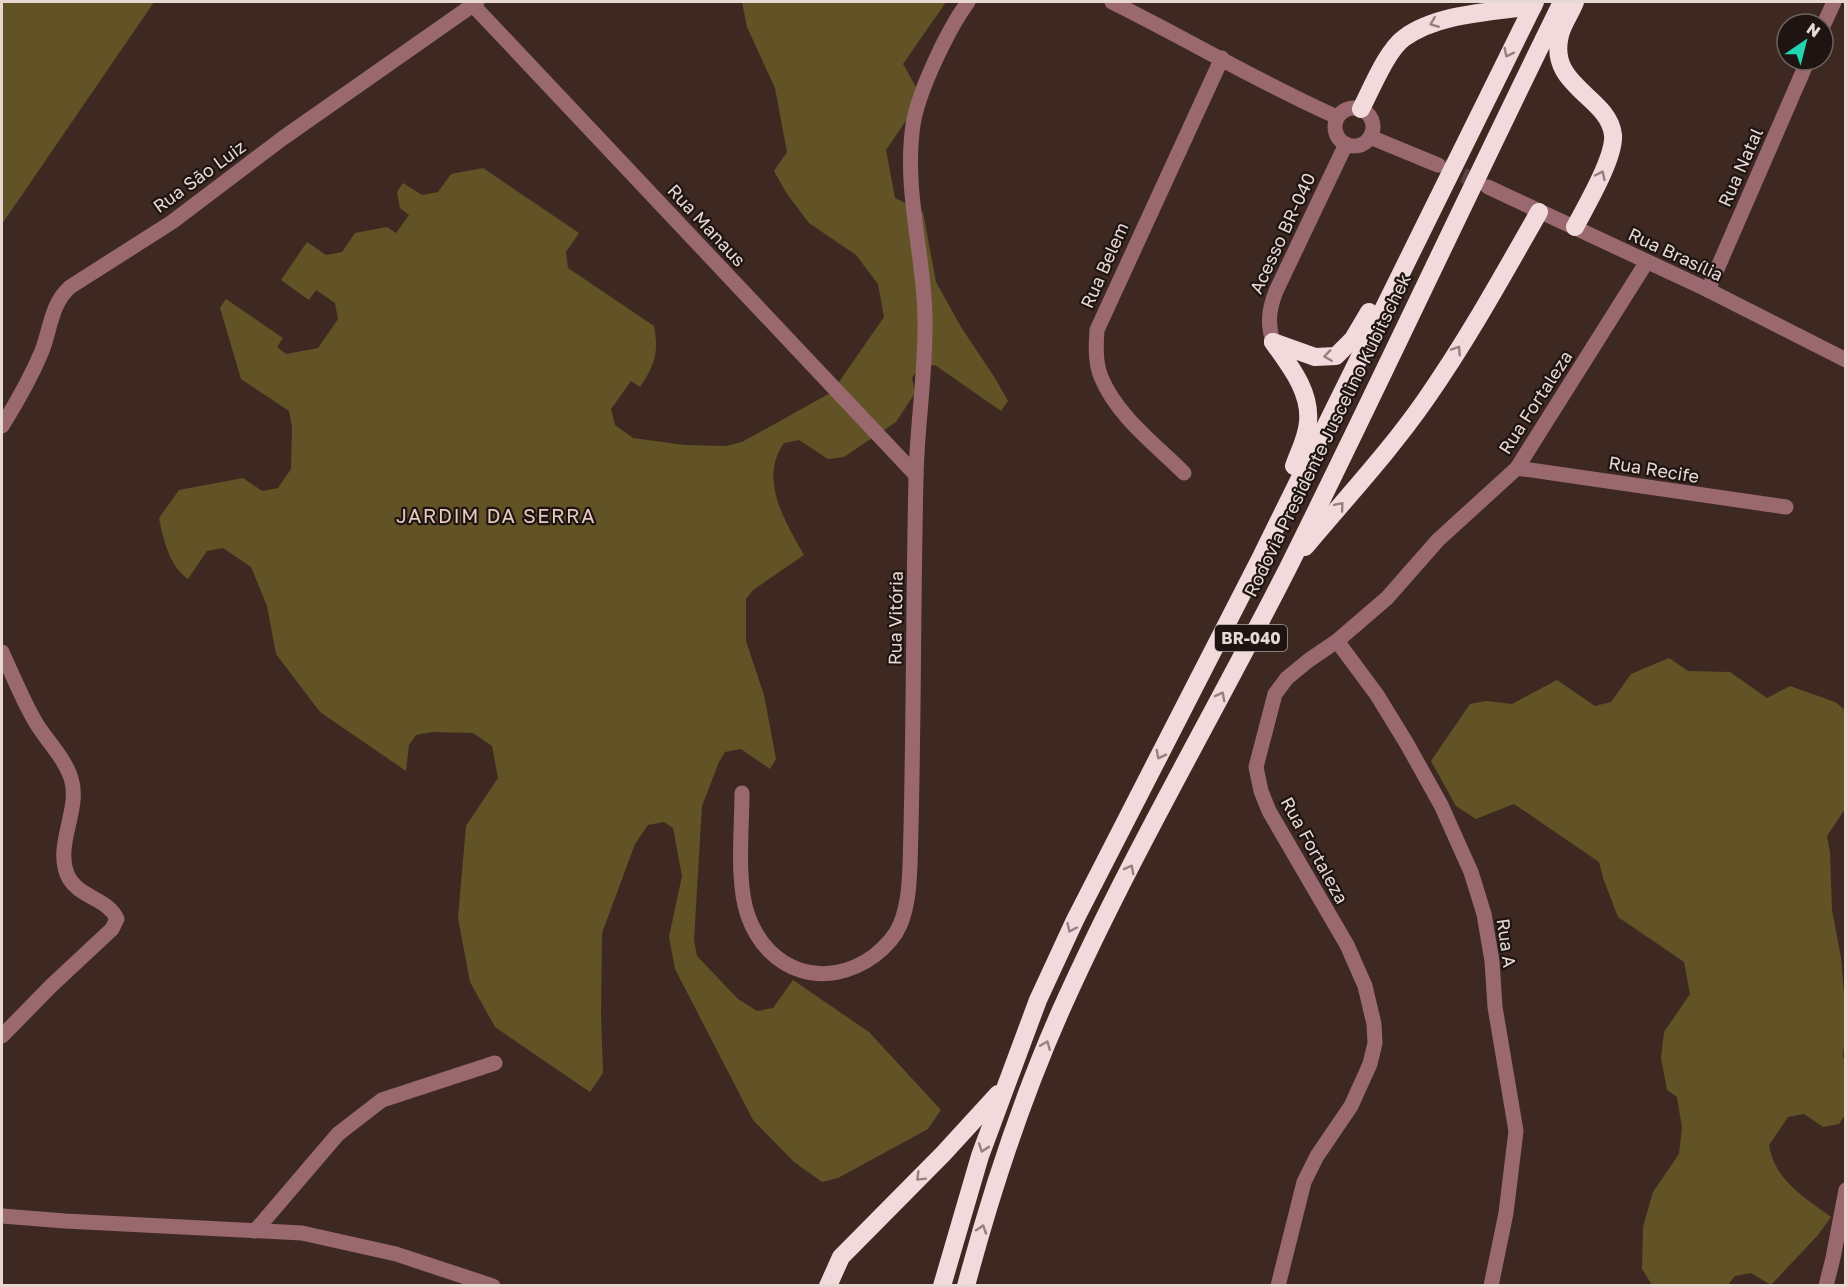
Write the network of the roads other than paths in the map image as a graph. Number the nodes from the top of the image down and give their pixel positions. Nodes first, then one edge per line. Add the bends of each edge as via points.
1 (968, 2) edge
2 (1112, 2) edge
3 (1562, 2) edge
4 (1575, 2) edge
5 (474, 3) edge
6 (1534, 4) edge
7 (1222, 58) junction
8 (1803, 72) edge
9 (1361, 109) junction
10 (1337, 117) junction
11 (1370, 136) junction
12 (1346, 144) junction
13 (1438, 165) tunnel mouth
14 (1488, 187) tunnel mouth
15 (1441, 190) junction
16 (1539, 212) junction
17 (1575, 228) junction
18 (1646, 263) junction
19 (1707, 290) junction
20 (1273, 342) junction
21 (1845, 360) edge
22 (2, 426) edge
23 (1517, 468) junction
24 (1184, 473) dead end
25 (916, 475) junction
26 (1786, 507) dead end
27 (1260, 559) junction
28 (1288, 566) junction
29 (1337, 640) junction
30 (2, 652) edge
31 (742, 793) dead end
32 (2, 1036) edge
33 (495, 1063) dead end
34 (1004, 1088) junction
35 (1845, 1190) edge
36 (2, 1216) edge
37 (255, 1231) junction
38 (493, 1286) edge
39 (828, 1286) edge
40 (942, 1286) edge
41 (966, 1286) edge
42 (1278, 1286) edge
43 (1491, 1286) edge
44 (1826, 1286) edge

1 - 25 street, Rua Vitória via 922,91 913,124 912,203 923,276 925,328
2 - 7 street
3 - 28 highway, Rodovia Presidente Juscelino Kubitschek / BR-040
17 -> 4 highway via 1609,156 1613,136 1603,113 1560,65 1560,35
5 - 22 street, Rua São Luiz via 172,222 62,294 25,389
5 - 25 street, Rua Manaus
6 -> 9 highway via 1438,20 1402,38 1384,63
6 -> 15 highway, Rodovia Presidente Juscelino Kubitschek / BR-040
7 - 10 street via 1285,94
7 - 24 street, Rua Belem via 1097,330 1096,356 1101,377 1123,413
8 - 19 street, Rua Natal
9 - 10 street via 1345,109
9 - 11 street via 1373,124
10 - 12 street via 1337,135
11 - 12 street via 1362,144
11 - 13 street
12 - 20 street, Acesso BR-040 via 1272,300 1269,328
14 - 16 street, Rua Brasília
15 -> 20 highway via 1345,348 1336,356 1315,357
15 - 27 highway, Rodovia Presidente Juscelino Kubitschek / BR-040
16 - 17 street, Rua Brasília
28 -> 16 highway via 1426,400 1485,308
17 - 18 street, Rua Brasília
18 - 19 street, Rua Brasília
18 - 23 street, Rua Fortaleza
19 - 21 street, Rua Brasília
20 - 27 highway via 1300,382 1308,421
23 - 26 street, Rua Recife
23 - 29 street, Rua Fortaleza via 1438,540 1387,598
25 - 31 street, Rua Vitória via 908,901 900,926 884,948 865,962 822,975 788,965 759,939 742,893
27 -> 34 highway, Rodovia Presidente Juscelino Kubitschek / BR-040 via 1075,920
41 -> 28 highway, Rodovia Presidente Juscelino Kubitschek / BR-040 via 1025,1097 1060,1011
29 - 42 street, Rua Fortaleza via 1287,678 1275,694 1256,767 1269,811 1347,945 1365,986 1375,1043 1351,1106 1304,1182
29 - 43 street, Rua A via 1377,695 1441,805 1471,872 1484,914 1516,1131 1506,1213
30 - 32 street via 35,722 71,779 64,846 66,870 75,887 117,919 112,929
33 - 37 street via 382,1100 338,1134
34 -> 39 highway via 841,1257
34 -> 40 highway, Rodovia Presidente Juscelino Kubitschek / BR-040
35 - 44 street
36 - 37 street
37 - 38 street via 302,1233 396,1254

